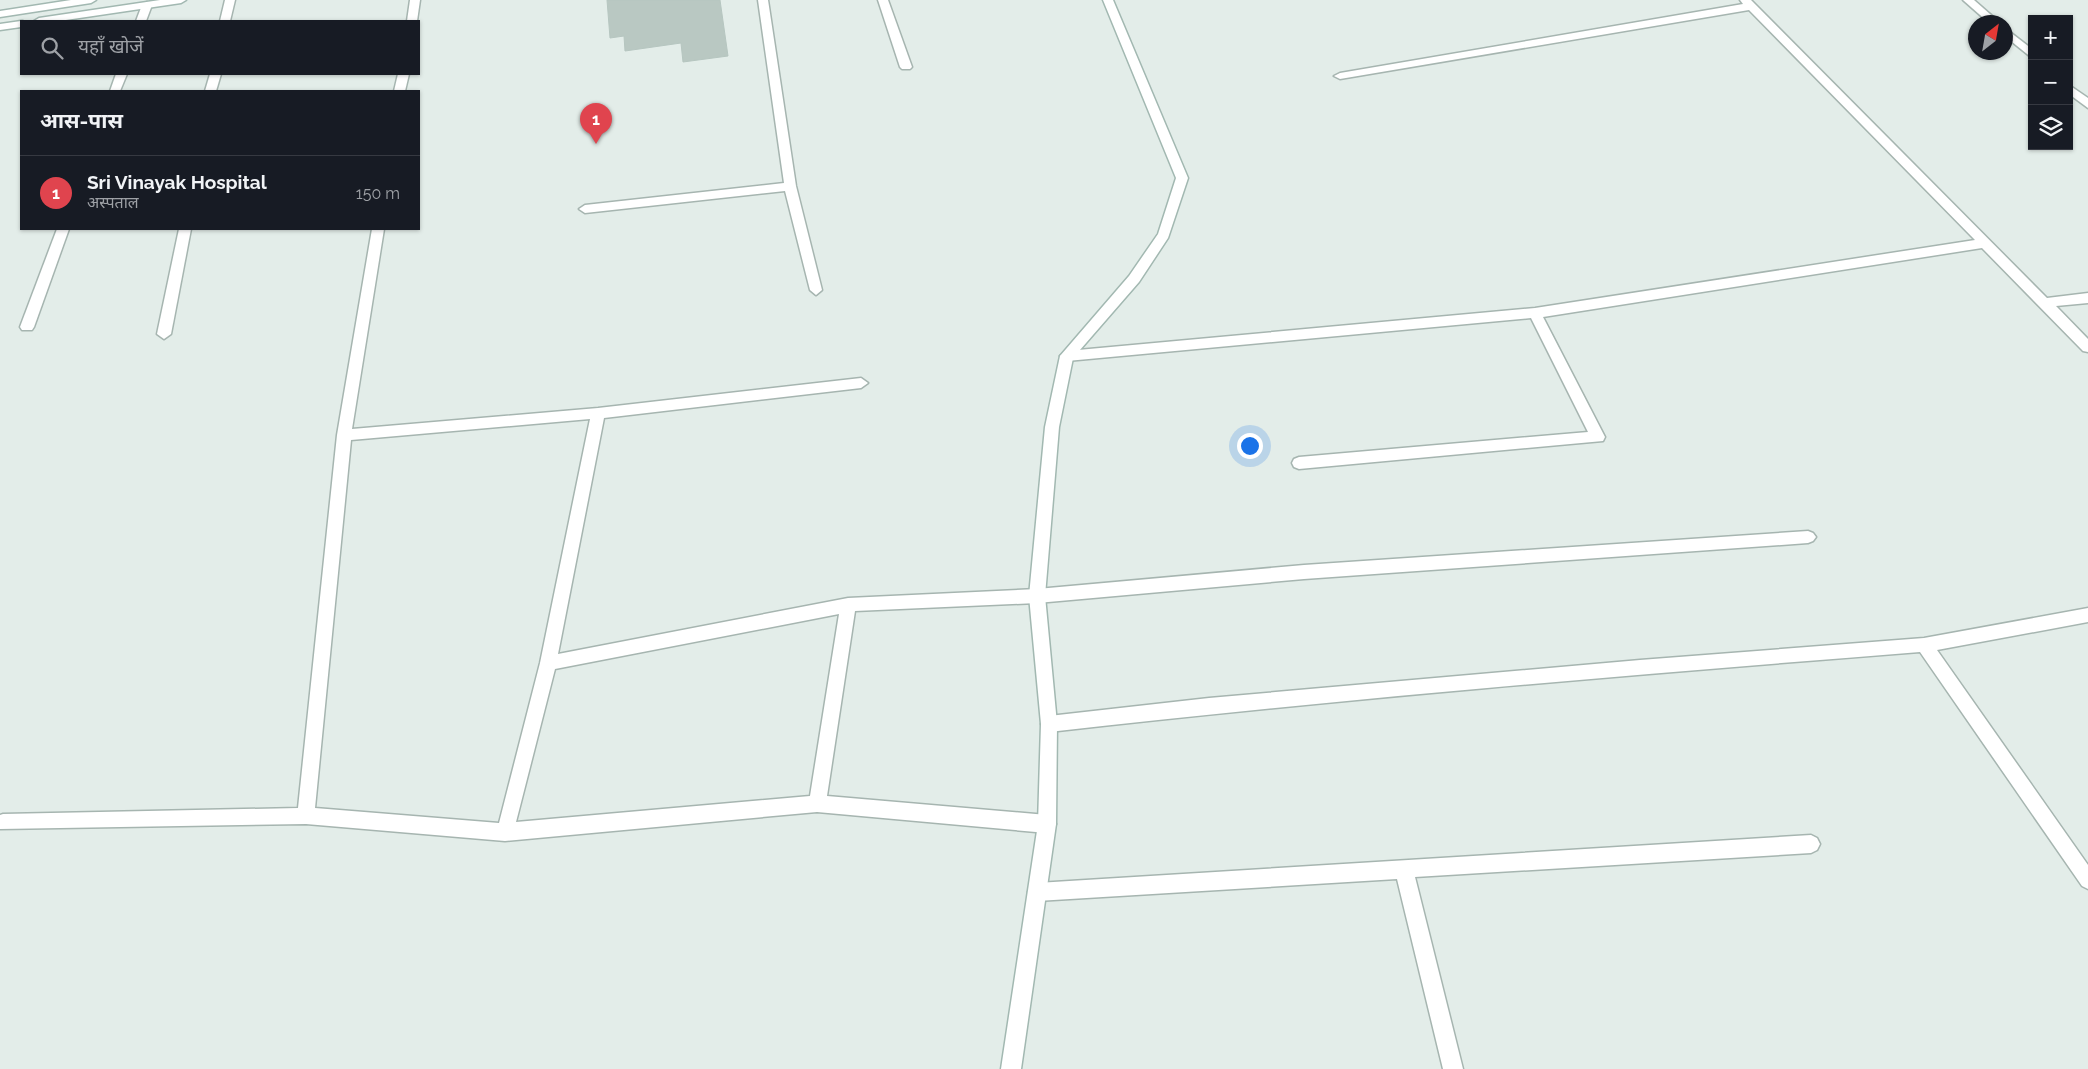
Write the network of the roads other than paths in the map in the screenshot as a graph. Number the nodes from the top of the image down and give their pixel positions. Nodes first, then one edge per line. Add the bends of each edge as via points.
1 (91, 0) edge
2 (181, 0) edge
3 (230, 0) edge
4 (415, 0) edge
5 (763, 0) edge
6 (883, 0) edge
7 (1108, 0) edge
8 (1968, 0) edge
9 (1748, 3) edge
10 (147, 5) junction
11 (0, 14) edge
12 (1986, 15) edge
13 (46, 20) edge
14 (141, 20) edge
15 (226, 20) edge
16 (412, 20) edge
17 (20, 24) edge
18 (0, 27) edge
19 (2013, 38) edge
20 (2028, 51) edge
21 (906, 67) dead end
22 (121, 75) edge
23 (215, 75) edge
24 (403, 75) edge
25 (1340, 76) dead end
26 (115, 90) edge
27 (211, 90) edge
28 (400, 90) edge
29 (2073, 91) edge
30 (2088, 104) edge
31 (790, 186) junction
32 (585, 209) dead end
33 (63, 230) edge
34 (184, 230) edge
35 (378, 230) edge
36 (1983, 243) junction
37 (816, 290) dead end
38 (2088, 298) edge
39 (2043, 303) junction
40 (1535, 313) junction
41 (26, 327) dead end
42 (164, 334) dead end
43 (2088, 347) edge
44 (1067, 356) junction
45 (861, 383) dead end
46 (598, 413) junction
47 (344, 435) junction
48 (1299, 463) dead end
49 (1808, 537) dead end
50 (1037, 596) junction
51 (848, 605) junction
52 (2088, 615) edge
53 (1924, 646) junction
54 (548, 663) junction
55 (1048, 724) junction
56 (817, 804) junction
57 (306, 816) junction
58 (1, 824) edge
59 (1047, 824) junction
60 (505, 832) junction
61 (1811, 844) dead end
62 (1404, 869) junction
63 (2088, 880) edge
64 (1037, 892) junction
65 (1011, 1069) edge
66 (1453, 1069) edge

1 - 11 street
2 - 10 street
3 - 15 street
4 - 16 street
5 - 31 street
6 - 21 street
7 - 44 street via 1182,178 1164,235 1134,279
8 - 12 street
9 - 25 street
9 - 36 street
10 - 13 street
10 - 14 street
17 - 18 street
19 - 20 street
22 - 26 street
23 - 27 street
24 - 28 street
29 - 30 street
31 - 32 street
31 - 37 street
33 - 41 street
34 - 42 street
35 - 47 street
36 - 39 street
36 - 40 street
38 - 39 street
39 - 43 street
40 - 44 street
40 - 48 street via 1598,437
44 - 50 street via 1052,426
45 - 46 street
46 - 47 street
46 - 54 street
47 - 57 street
49 - 50 street via 1304,572
50 - 51 street
50 - 55 street
51 - 54 street
51 - 56 street
52 - 53 street
53 - 55 street via 1640,667
53 - 63 street
54 - 60 street
55 - 59 street
56 - 59 street
56 - 60 street
57 - 58 street
57 - 60 street
59 - 64 street
61 - 62 street
62 - 64 street
62 - 66 street
64 - 65 street

